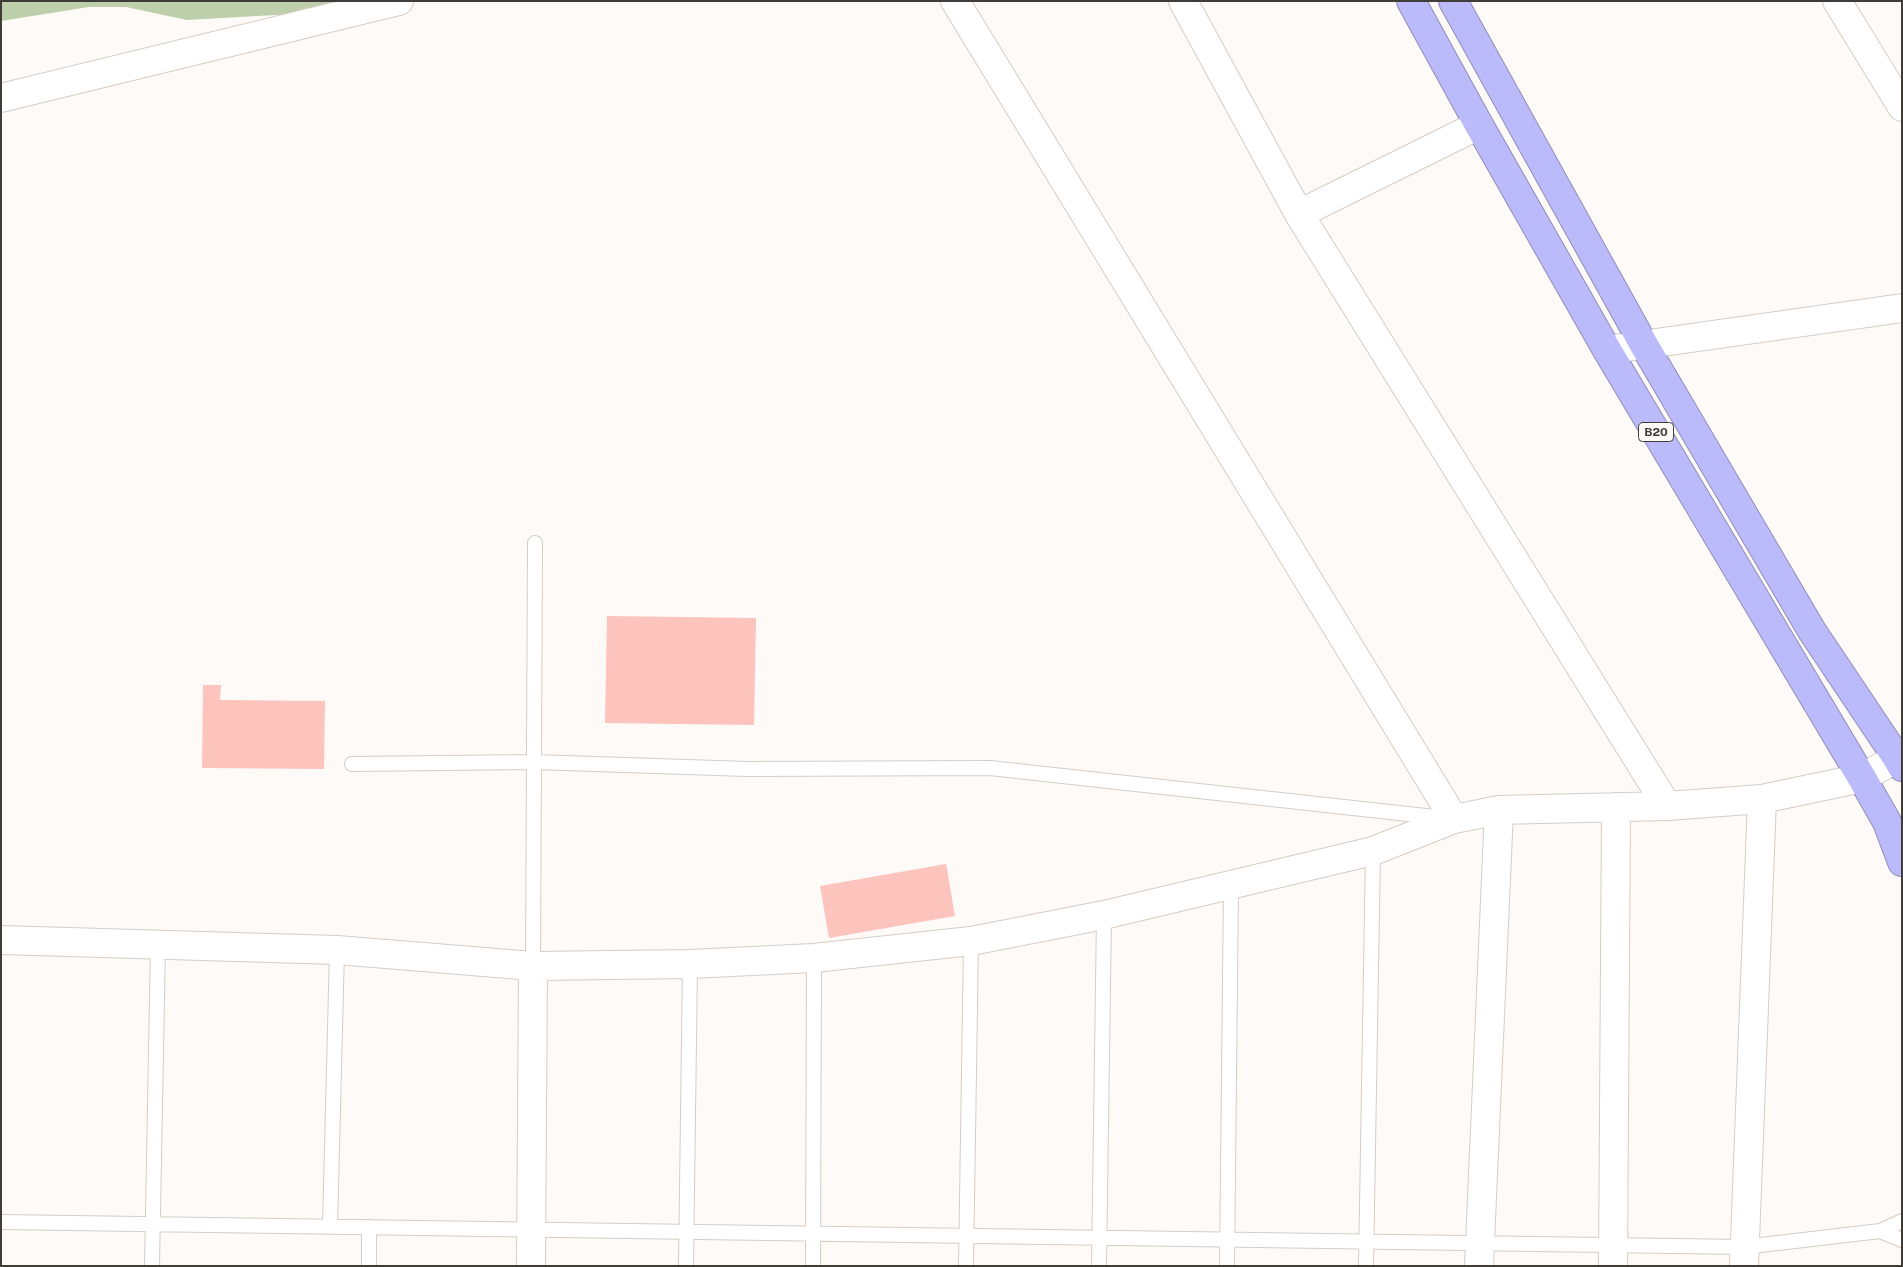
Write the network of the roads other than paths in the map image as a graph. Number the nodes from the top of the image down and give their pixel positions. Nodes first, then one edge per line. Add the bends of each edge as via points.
1 (398, 1) edge
2 (955, 1) edge
3 (1182, 1) edge
4 (1411, 1) edge
5 (1453, 1) edge
6 (1837, 1) edge
7 (1, 98) edge
8 (1902, 107) edge
9 (1479, 125) junction
10 (1299, 214) junction
11 (1902, 308) edge
12 (1644, 345) junction
13 (1607, 350) junction
14 (535, 543) dead end
15 (534, 762) junction
16 (1899, 762) edge
17 (352, 764) dead end
18 (1862, 778) junction
19 (1762, 799) junction
20 (1667, 806) junction
21 (1616, 807) junction
22 (1499, 810) junction
23 (1454, 819) junction
24 (1373, 851) junction
25 (1902, 862) edge
26 (1231, 886) junction
27 (1104, 915) junction
28 (1, 940) edge
29 (971, 941) junction
30 (158, 944) junction
31 (337, 950) junction
32 (814, 958) junction
33 (690, 964) junction
34 (533, 966) junction
35 (1902, 1221) edge
36 (1, 1222) edge
37 (153, 1225) junction
38 (330, 1227) junction
39 (369, 1227) junction
40 (531, 1230) junction
41 (1880, 1231) junction
42 (687, 1232) junction
43 (814, 1234) junction
44 (967, 1236) junction
45 (1100, 1238) junction
46 (1228, 1239) junction
47 (1902, 1240) edge
48 (1366, 1242) junction
49 (1480, 1254) edge
50 (1613, 1255) edge
51 (1744, 1256) edge
52 (152, 1266) edge
53 (369, 1266) edge
54 (531, 1266) edge
55 (686, 1266) edge
56 (813, 1266) edge
57 (966, 1266) edge
58 (1099, 1266) edge
59 (1227, 1266) edge
60 (1366, 1266) edge

1 - 7 street
2 - 23 street
3 - 10 street
4 - 9 highway, B20
5 - 12 highway, B20
6 - 8 street
9 - 10 street
9 - 13 highway, B20
10 - 20 street
11 - 12 street
12 - 13 street
12 - 16 highway, B20 via 1812,631
13 - 18 highway, B20
14 - 15 lane
15 - 17 lane
15 - 23 lane via 747,769 990,768
15 - 34 lane
16 - 18 street
18 - 19 street
18 - 25 highway, B20 via 1887,822
19 - 20 street
19 - 51 street
20 - 21 street
21 - 22 street
21 - 50 street
22 - 23 street
22 - 49 street
23 - 24 street
24 - 26 street
24 - 48 lane
26 - 27 street
26 - 46 lane
27 - 29 street
27 - 45 lane
28 - 30 street
29 - 32 street
29 - 44 lane
30 - 31 street
30 - 37 lane
31 - 34 street
31 - 38 lane
32 - 33 street
32 - 43 lane
33 - 34 street
33 - 42 lane
34 - 40 street
35 - 41 lane
36 - 37 lane
37 - 38 lane
37 - 52 lane
38 - 39 lane
39 - 40 lane
39 - 53 lane
40 - 42 lane
40 - 54 street
41 - 47 lane
41 - 51 lane
42 - 43 lane
42 - 55 lane
43 - 44 lane
43 - 56 lane
44 - 45 lane
44 - 57 lane
45 - 46 lane
45 - 58 lane
46 - 48 lane
46 - 59 lane
48 - 49 lane
48 - 60 lane
49 - 50 lane
50 - 51 lane

